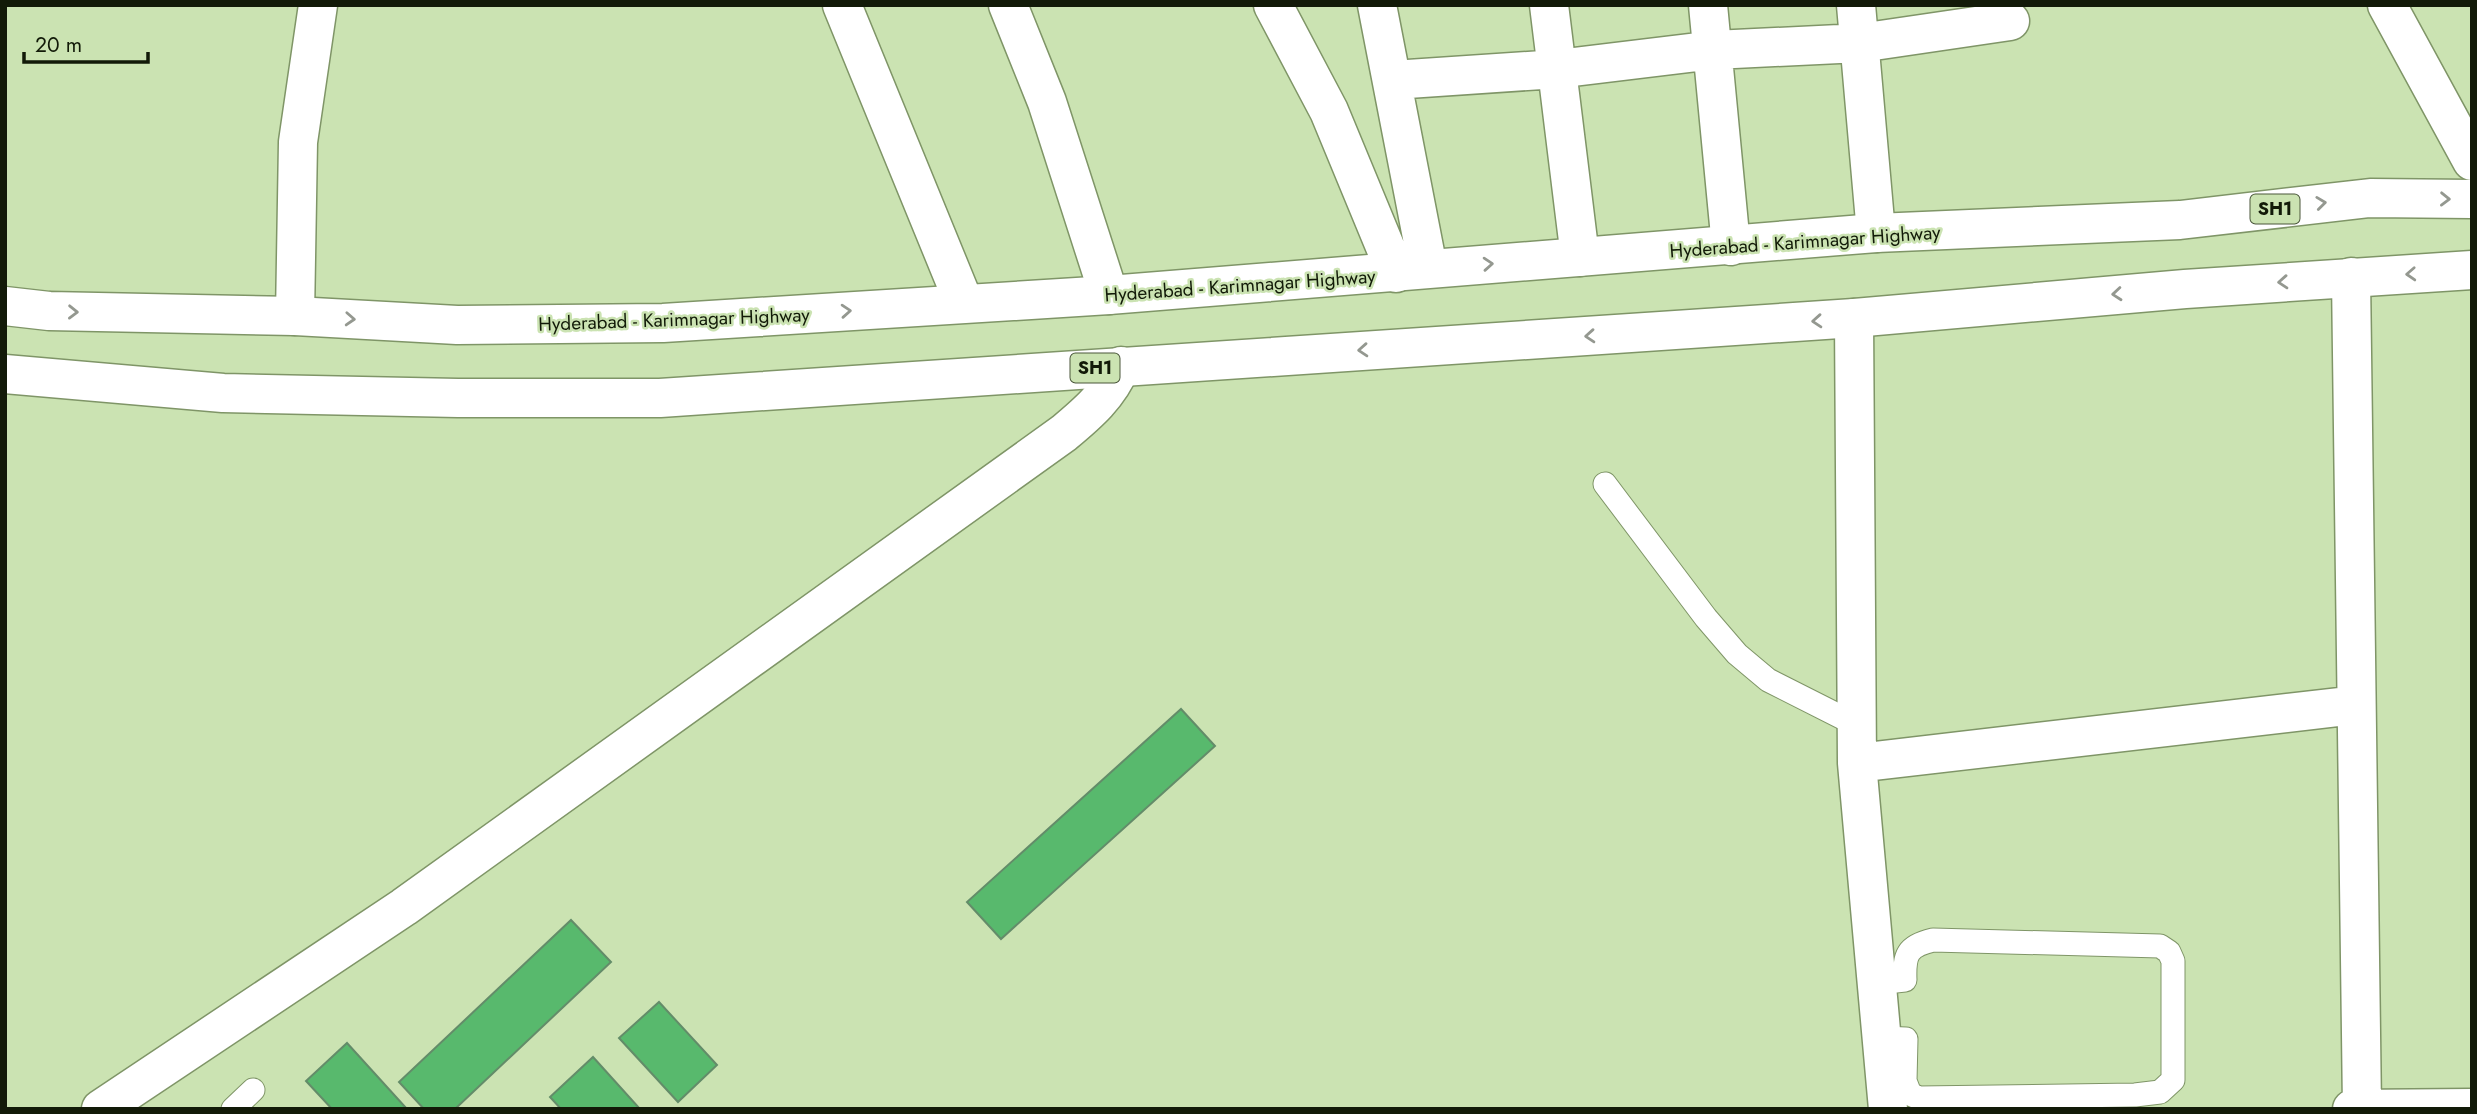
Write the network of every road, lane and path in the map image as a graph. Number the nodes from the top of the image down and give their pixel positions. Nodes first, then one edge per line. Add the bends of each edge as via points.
1 (318, 5) edge
2 (842, 5) edge
3 (1008, 5) edge
4 (1273, 5) edge
5 (1377, 5) edge
6 (1549, 5) edge
7 (1708, 5) edge
8 (1856, 5) edge
9 (2387, 5) edge
10 (2010, 21) dead end
11 (1860, 43) junction
12 (1714, 50) junction
13 (1557, 69) junction
14 (1392, 80) junction
15 (2472, 160) edge
16 (2472, 199) edge
17 (1876, 233) junction
18 (1731, 246) junction
19 (1580, 257) junction
20 (1412, 270) junction
21 (2472, 270) edge
22 (2351, 277) junction
23 (1109, 295) junction
24 (964, 303) junction
25 (5, 306) edge
26 (295, 316) junction
27 (1854, 318) junction
28 (1121, 366) junction
29 (5, 374) edge
30 (1605, 484) dead end
31 (2356, 705) junction
32 (1857, 744) junction
33 (1877, 983) junction
34 (1882, 1038) junction
35 (253, 1090) dead end
36 (2362, 1108) edge
37 (2472, 1108) edge
38 (101, 1109) edge
39 (233, 1109) edge
40 (1888, 1109) edge
41 (2352, 1109) edge

1 - 26 street via 298,142
2 - 24 street
3 - 23 street via 1047,102
4 - 20 street
5 - 14 street
6 - 13 street
7 - 12 street
8 - 11 street
9 - 15 street
10 - 11 street
11 - 12 street
11 - 17 street
12 - 13 street
12 - 18 street
13 - 14 street
13 - 19 street
14 - 20 street
17 -> 16 street, Hyderabad - Karimnagar Highway / SH1 via 2180,220 2370,198
17 - 18 street, Hyderabad - Karimnagar Highway / SH1
18 - 19 street, Hyderabad - Karimnagar Highway / SH1
20 -> 19 street, Hyderabad - Karimnagar Highway / SH1
20 - 23 street, Hyderabad - Karimnagar Highway / SH1
21 -> 22 street, SH1
22 -> 27 street, SH1
22 - 31 street
23 - 24 street, Hyderabad - Karimnagar Highway / SH1
26 -> 24 street, Hyderabad - Karimnagar Highway / SH1 via 457,326 663,323
25 -> 26 street, Hyderabad - Karimnagar Highway / SH1
27 -> 28 street, SH1
27 - 32 street
28 - 29 street, SH1 via 647,398 223,393
28 - 38 street via 1094,409 1065,433 404,907
30 - 32 lane via 1737,654
31 - 32 street
31 - 36 street
32 - 33 street
33 - 34 street
33 - 34 lane via 1905,981 1904,962 1910,950 1933,940 2161,946 2172,961 2173,1080 2160,1092 1919,1098 1909,1094 1905,1081 1906,1039
34 - 40 street
35 - 39 lane
36 - 37 street
36 - 41 street

